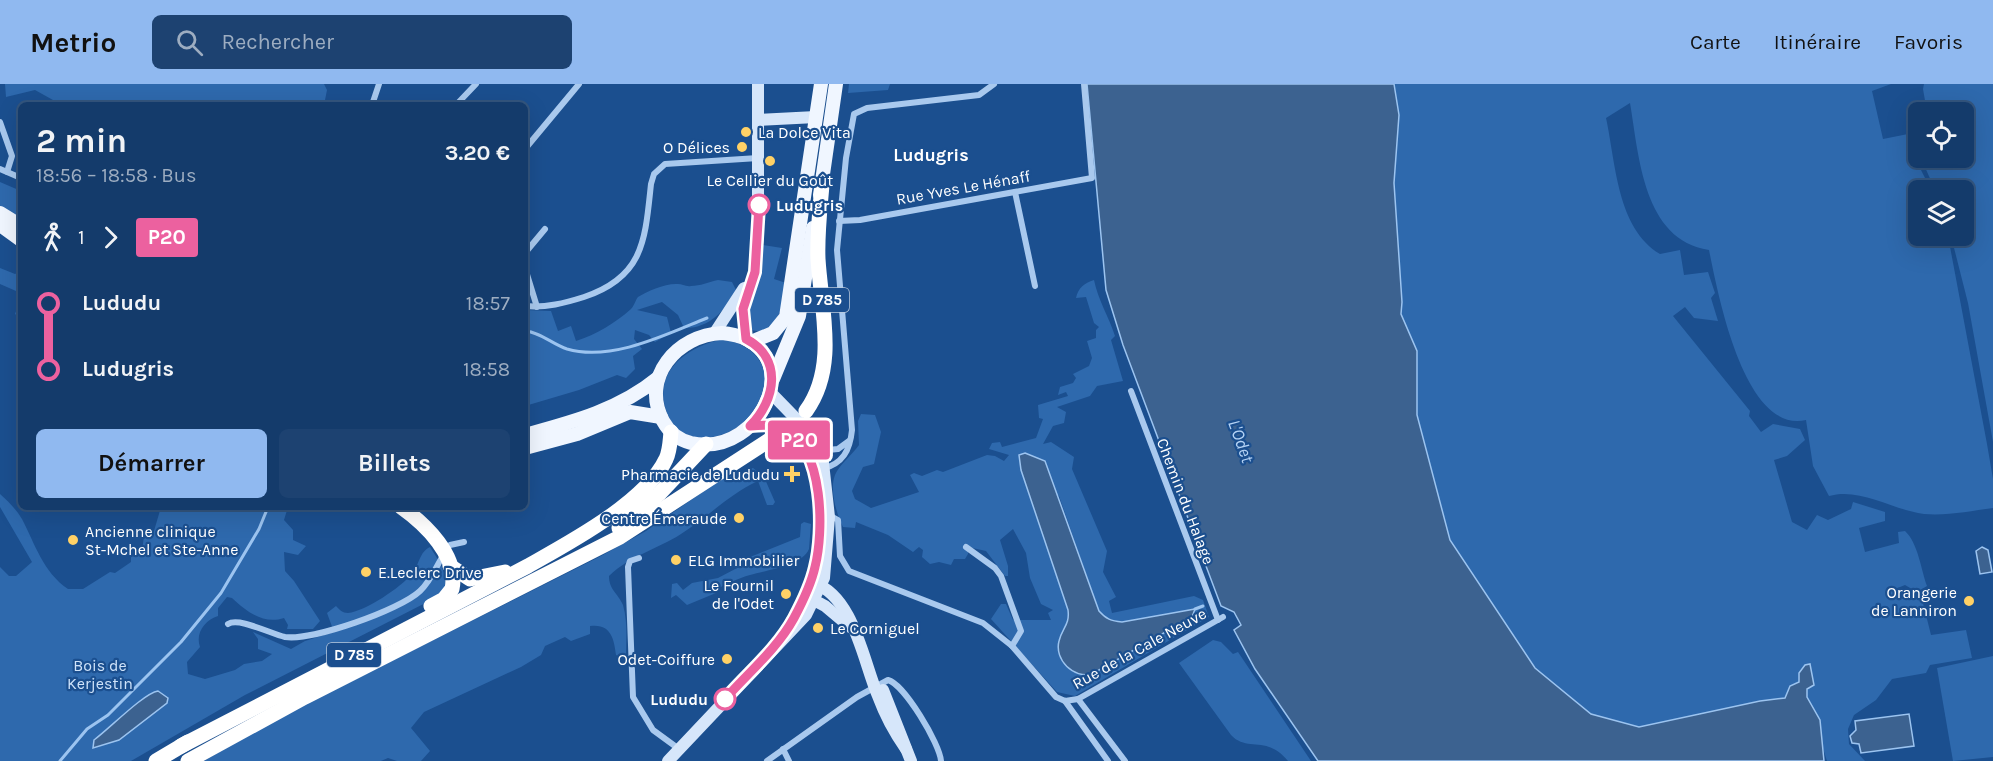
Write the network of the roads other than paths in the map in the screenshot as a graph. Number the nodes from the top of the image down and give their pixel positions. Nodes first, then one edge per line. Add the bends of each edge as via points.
1 (379, 84) edge
2 (476, 84) edge
3 (579, 84) edge
4 (758, 84) edge
5 (821, 84) edge
6 (837, 84) edge
7 (994, 84) edge
8 (1084, 84) edge
9 (373, 102) edge
10 (459, 102) edge
11 (816, 117) junction
12 (758, 120) junction
13 (0, 122) edge
14 (528, 145) edge
15 (759, 158) junction
16 (0, 169) edge
17 (7, 172) junction
18 (18, 177) edge
19 (822, 185) junction
20 (1015, 192) junction
21 (0, 213) edge
22 (839, 221) junction
23 (18, 224) edge
24 (0, 225) edge
25 (545, 229) dead end
26 (18, 238) edge
27 (756, 247) junction
28 (528, 249) edge
29 (528, 278) edge
30 (1035, 286) dead end
31 (528, 306) edge
32 (537, 307) junction
33 (714, 334) junction
34 (748, 340) junction
35 (658, 378) junction
36 (772, 386) junction
37 (1131, 391) dead end
38 (806, 411) dead end
39 (661, 417) junction
40 (750, 426) junction
41 (671, 432) junction
42 (528, 434) edge
43 (777, 435) dead end
44 (851, 438) junction
45 (706, 444) junction
46 (528, 447) edge
47 (818, 451) junction
48 (819, 470) junction
49 (405, 510) edge
50 (824, 518) junction
51 (464, 542) dead end
52 (966, 547) dead end
53 (639, 558) dead end
54 (447, 560) junction
55 (528, 566) junction
56 (816, 584) junction
57 (517, 590) junction
58 (1205, 590) junction
59 (810, 597) junction
60 (1200, 598) dead end
61 (1221, 618) joint
62 (228, 624) dead end
63 (852, 629) junction
64 (1012, 646) junction
65 (877, 685) junction
66 (1078, 699) junction
67 (1065, 701) junction
68 (181, 746) junction
69 (783, 748) junction
70 (679, 749) junction
71 (156, 761) edge
72 (188, 761) edge
73 (668, 761) edge
74 (767, 761) edge
75 (789, 761) edge
76 (912, 761) edge
77 (941, 761) edge
78 (1108, 761) edge
79 (1125, 761) edge

1 - 9 street
2 - 10 street
3 - 14 street
4 - 12 street
5 - 11 main road, D 785
6 - 19 main road, D 785
7 - 22 street via 979,95 857,111 851,123
8 - 20 street, Rue Yves Le Hénaff via 1092,178
11 - 12 street
11 - 34 main road, D 785 via 786,317 773,333
12 - 15 street
13 - 17 street via 12,156
15 - 27 street
15 - 32 street via 665,164 654,174 640,251 626,273 604,290
16 - 17 street
17 - 18 street
19 - 36 main road, D 785 via 799,316
19 - 38 highway, D 785 via 818,246 825,362 819,387
20 - 22 street, Rue Yves Le Hénaff
20 - 30 street
21 - 23 main road
22 - 44 street via 837,262
24 - 26 main road
25 - 28 street
27 - 33 street via 740,297
27 - 34 street via 755,272 743,309
29 - 32 street
31 - 32 street
33 - 34 main road
33 - 35 main road via 677,350
34 - 36 main road via 767,358
35 - 39 main road via 655,396
35 - 42 main road via 627,400 594,415
36 - 40 main road via 762,412
36 - 47 street
37 - 58 street, Chemin du Halage
39 - 41 main road
39 - 46 main road via 630,412 577,434
40 - 45 main road via 728,439
40 - 47 street via 786,430
41 - 45 main road via 683,440
41 - 55 highway, D 785 via 667,457 641,490 606,519
43 - 57 highway, D 785 via 632,530
44 - 47 street via 841,448
44 - 48 street via 844,457
45 - 57 highway, D 785 via 622,526
47 - 48 street
48 - 50 street
48 - 50 street via 819,500
49 - 54 highway via 423,525
50 - 56 street
50 - 64 street, Rue de la Cale Neuve via 838,520 840,556 849,571 976,620
51 - 54 street via 454,543
52 - 64 street via 1001,576 1021,631
53 - 70 street via 630,561 628,567 633,697 653,730
54 - 55 highway via 470,579
54 - 62 street via 416,595 326,632 297,638 237,621
54 - 68 highway via 453,583 444,599 281,686
55 - 68 highway, D 785
56 - 59 street
56 - 63 street via 844,607
57 - 72 highway, D 785
58 - 60 street, Rue de la Cale Neuve
58 - 61 street, Chemin du Halage
59 - 63 street
59 - 70 street via 783,637
61 - 66 street, Rue de la Cale Neuve
63 - 65 street
64 - 67 street, Rue de la Cale Neuve via 1051,692
65 - 69 street
65 - 76 street via 887,719
65 - 77 street via 888,680 900,687 936,744
66 - 67 street, Rue de la Cale Neuve
66 - 79 street
67 - 78 street
68 - 71 highway, D 785
69 - 74 street
69 - 75 street
70 - 73 street

